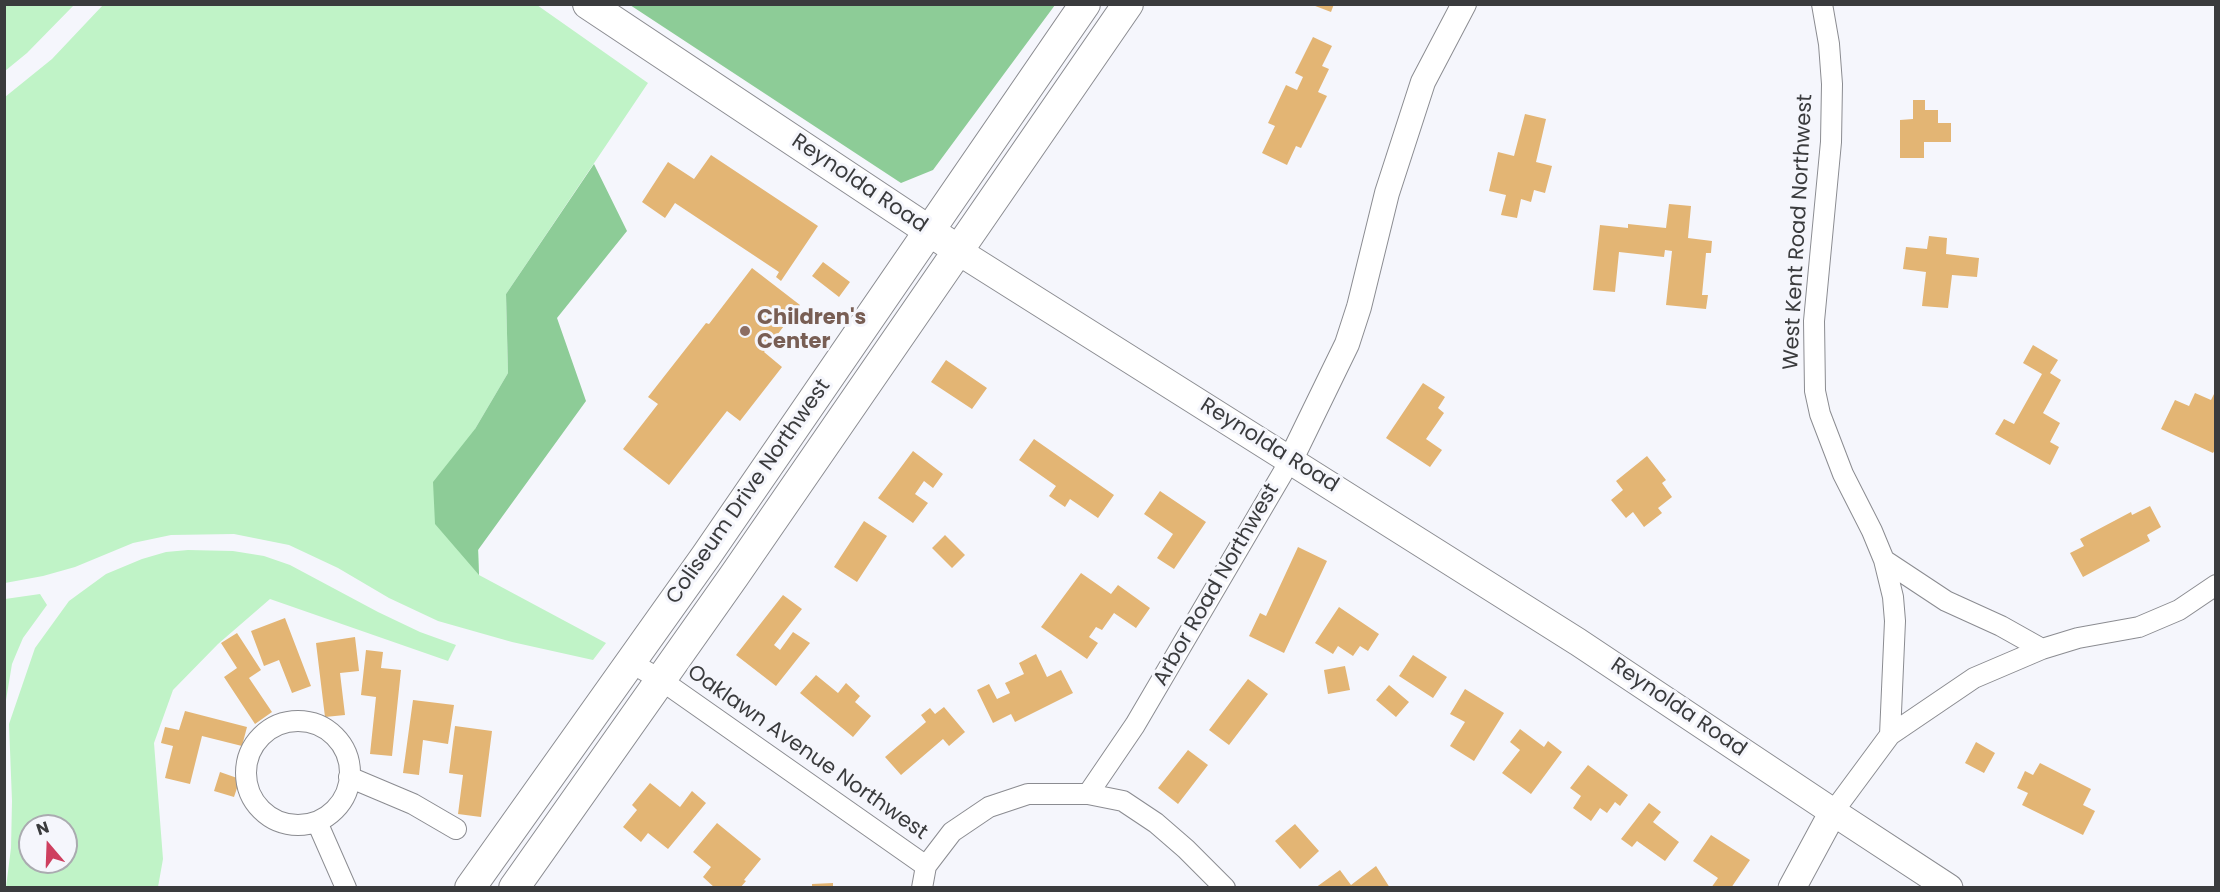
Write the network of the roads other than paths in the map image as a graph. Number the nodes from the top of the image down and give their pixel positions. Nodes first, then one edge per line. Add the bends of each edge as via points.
1 (588, 4) edge
2 (1085, 4) edge
3 (1128, 4) edge
4 (1464, 4) edge
5 (1822, 4) edge
6 (929, 231) junction
7 (958, 251) junction
8 (1291, 459) junction
9 (1884, 560) junction
10 (2216, 585) edge
11 (2042, 648) junction
12 (630, 662) junction
13 (661, 680) junction
14 (1890, 735) junction
15 (349, 777) junction
16 (1088, 794) junction
17 (1833, 812) junction
18 (317, 822) junction
19 (456, 829) dead end
20 (926, 866) junction
21 (346, 888) edge
22 (470, 888) edge
23 (514, 888) edge
24 (922, 888) edge
25 (1225, 888) edge
26 (1792, 888) edge
27 (1949, 888) edge

1 - 6 main road, Reynolda Road
2 - 6 main road, Coliseum Drive Northwest
3 - 7 main road, Coliseum Drive Northwest
4 - 8 street, Arbor Road Northwest via 1424,82 1387,193 1347,344
5 - 9 street, West Kent Road Northwest via 1831,74 1831,142 1814,321 1815,391 1843,474
6 - 7 main road, Reynolda Road
6 - 12 main road, Coliseum Drive Northwest
7 - 8 main road, Reynolda Road
7 - 13 main road, Coliseum Drive Northwest
8 - 16 street, Arbor Road Northwest via 1135,725
8 - 17 main road, Reynolda Road via 1578,642
9 - 11 street via 1946,601
9 - 14 street, West Kent Road Northwest via 1895,621
10 - 11 street via 2180,610 2139,627
11 - 14 street via 1974,678
12 - 13 street, Oaklawn Avenue Northwest
12 - 22 main road, Coliseum Drive Northwest
13 - 20 street, Oaklawn Avenue Northwest
13 - 23 main road, Coliseum Drive Northwest
14 - 17 street
15 - 18 street via 343,799
15 - 18 street via 349,765 340,744 313,724 278,725 252,748 246,782 262,812 283,823
15 - 19 street via 413,804
16 - 20 street via 1028,794 989,807 952,832
16 - 25 street via 1123,801 1186,849
17 - 26 main road
17 - 27 main road, Reynolda Road
18 - 21 street
20 - 24 street

